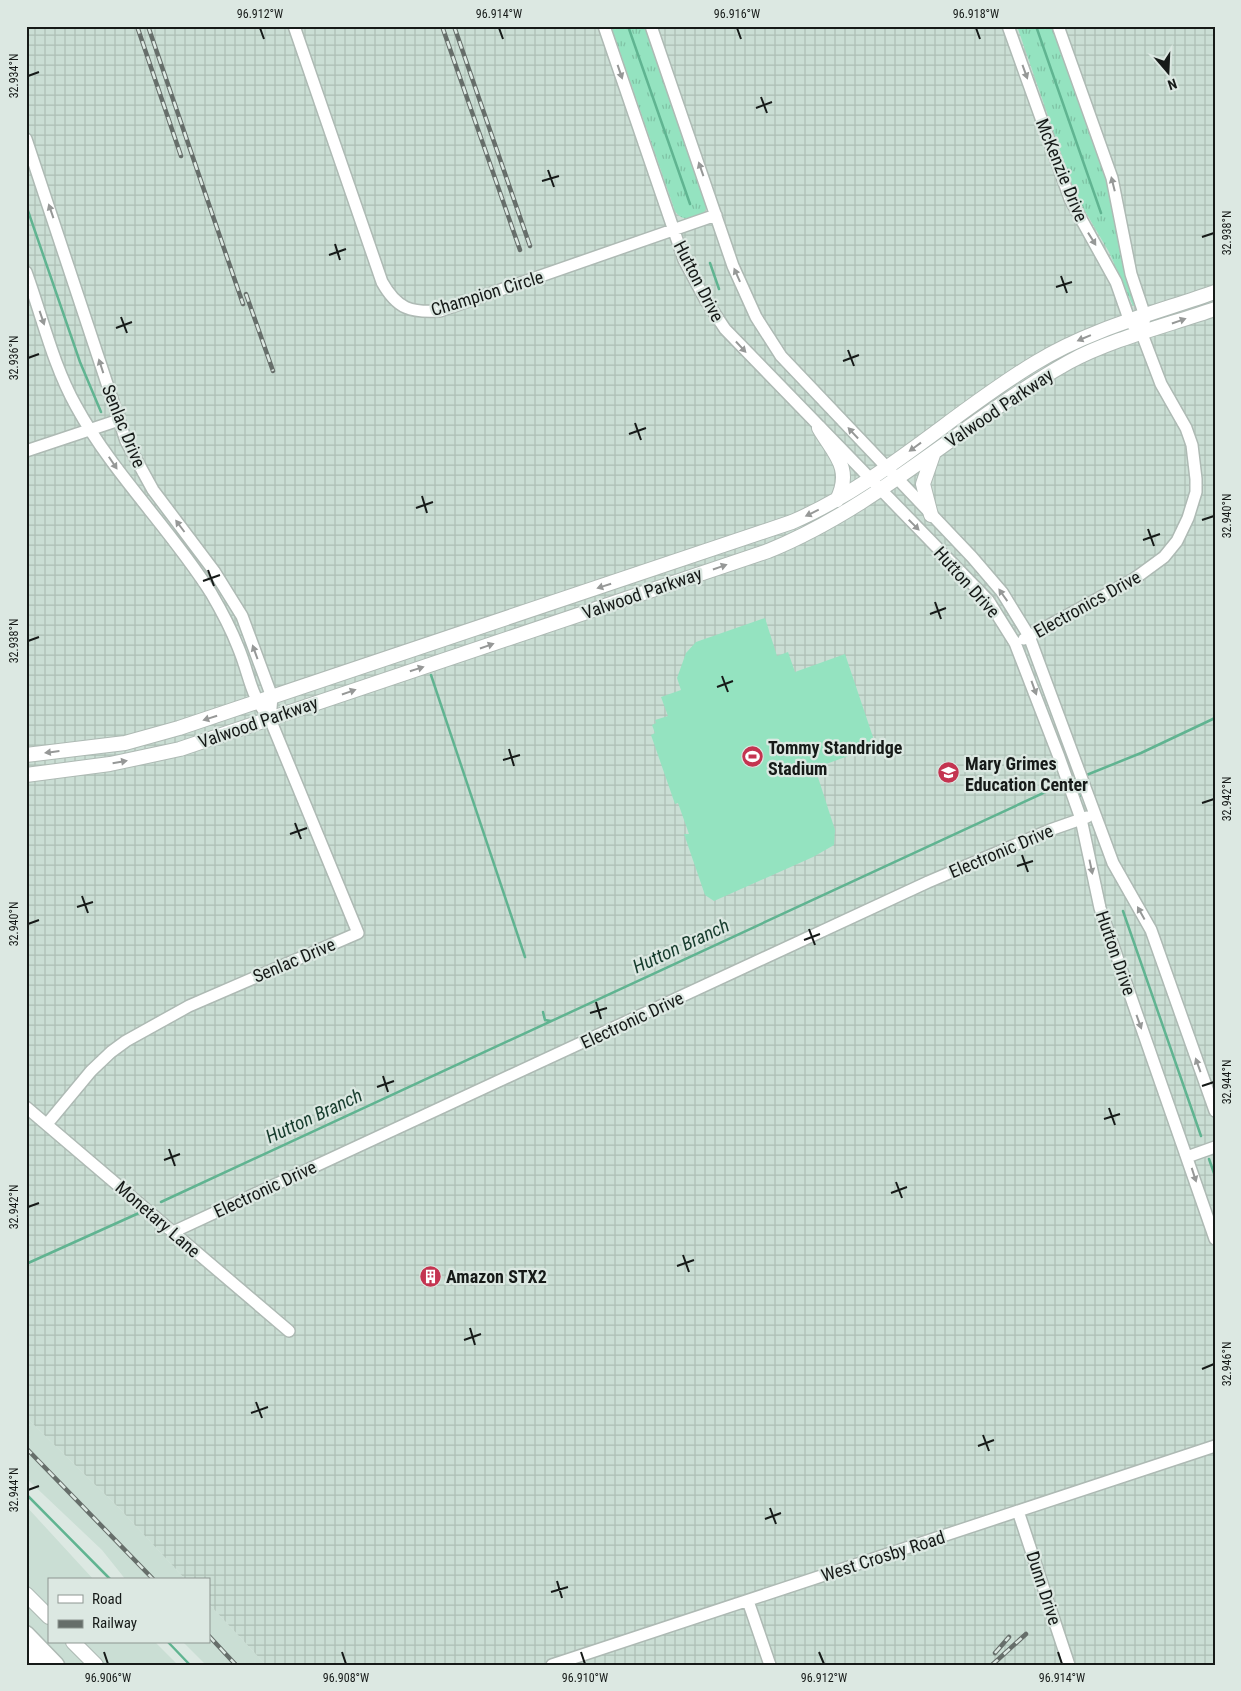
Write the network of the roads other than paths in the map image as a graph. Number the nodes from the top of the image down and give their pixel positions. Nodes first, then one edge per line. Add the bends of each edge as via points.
1 (294, 26) edge
2 (604, 26) edge
3 (651, 26) edge
4 (1008, 26) edge
5 (1058, 26) edge
6 (26, 139) edge
7 (716, 216) junction
8 (674, 230) junction
9 (26, 272) edge
10 (1215, 292) edge
11 (1215, 309) edge
12 (1145, 316) junction
13 (1130, 322) junction
14 (1142, 334) junction
15 (119, 420) junction
16 (820, 428) junction
17 (90, 429) junction
18 (26, 451) edge
19 (934, 452) junction
20 (891, 473) junction
21 (869, 480) junction
22 (880, 491) junction
23 (837, 500) junction
24 (931, 515) junction
25 (1157, 564) joint
26 (209, 565) junction
27 (650, 571) junction
28 (198, 574) junction
29 (657, 588) junction
30 (1029, 636) junction
31 (1015, 643) junction
32 (435, 644) junction
33 (441, 661) junction
34 (272, 697) junction
35 (256, 702) junction
36 (270, 719) junction
37 (139, 740) junction
38 (26, 755) edge
39 (143, 758) junction
40 (26, 775) edge
41 (1094, 814) junction
42 (1080, 820) junction
43 (26, 1107) edge
44 (1215, 1111) edge
45 (47, 1124) junction
46 (1215, 1147) edge
47 (1187, 1157) junction
48 (173, 1232) junction
49 (1215, 1239) edge
50 (289, 1331) dead end
51 (1215, 1446) edge
52 (1018, 1511) junction
53 (26, 1594) edge
54 (748, 1601) junction
55 (48, 1616) edge
56 (26, 1634) edge
57 (75, 1644) edge
58 (26, 1654) edge
59 (36, 1665) edge
60 (56, 1665) edge
61 (96, 1665) edge
62 (552, 1665) edge
63 (770, 1665) edge
64 (1069, 1665) edge

1 - 8 street, Champion Circle via 382,282 390,296 406,309 440,311
2 -> 8 street, Hutton Drive
7 -> 3 street, Hutton Drive
4 -> 13 street, McKenzie Drive via 1070,199 1116,282
12 -> 5 street via 1131,274 1112,178
15 -> 6 street, Senlac Drive
7 - 8 street, Champion Circle
20 -> 7 street, Hutton Drive via 781,356 756,317 733,266
8 -> 16 street, Hutton Drive via 684,260 724,329
9 -> 17 street, Senlac Drive via 64,380
10 - 12 main road, Valwood Parkway
14 -> 11 main road, Valwood Parkway
12 - 13 main road, Valwood Parkway
12 - 14 street
13 - 14 street, McKenzie Drive
13 -> 20 main road, Valwood Parkway via 1062,347 1034,364
14 - 19 main road, Valwood Parkway via 1070,362
14 - 25 street, McKenzie Drive via 1161,384 1189,438 1196,478 1193,503 1185,526 1170,551
15 - 17 street
26 -> 15 street, Senlac Drive via 153,490 126,441
16 - 21 street, Hutton Drive
16 - 23 main road via 842,466 844,478
17 - 18 street
17 -> 28 street, Senlac Drive via 118,472
19 - 20 main road, Valwood Parkway
19 - 24 main road via 923,484
20 - 21 main road, Valwood Parkway
20 - 22 main road, Valwood Parkway
20 - 24 street, Hutton Drive
21 - 22 street, Hutton Drive
21 - 23 main road, Valwood Parkway
29 -> 22 main road, Valwood Parkway via 796,539 831,522
22 -> 31 street, Hutton Drive via 988,600
23 -> 27 main road, Valwood Parkway via 792,522
30 -> 24 street, Hutton Drive via 1002,592
25 - 30 street, Electronics Drive
26 - 28 street
34 -> 26 street, Senlac Drive via 242,616
27 - 29 main road
27 -> 32 main road, Valwood Parkway
28 - 35 street, Senlac Drive via 222,612 238,647
33 -> 29 main road, Valwood Parkway
30 - 31 street, Electronics Drive
30 - 41 street, Hutton Drive
31 -> 42 street, Hutton Drive
32 - 33 main road
32 - 34 main road, Valwood Parkway
36 -> 33 main road, Valwood Parkway
34 - 35 main road, Valwood Parkway
34 - 36 street, Senlac Drive
35 - 36 street, Senlac Drive
35 -> 37 main road, Valwood Parkway
36 - 39 main road, Valwood Parkway
36 - 45 street, Senlac Drive via 358,933 189,1006 126,1041 91,1071
37 -> 38 main road, Valwood Parkway
37 - 39 main road
40 -> 39 main road, Valwood Parkway
41 - 42 street, Electronic Drive
44 -> 41 street, Hutton Drive via 1150,930 1113,863
42 -> 47 street, Hutton Drive via 1100,908
42 - 48 street, Electronic Drive via 928,882
43 - 45 street, Monetary Lane
45 - 48 street, Monetary Lane
46 - 47 street
47 -> 49 street, Hutton Drive
48 - 50 street, Monetary Lane
51 - 52 street, West Crosby Road
52 - 54 street, West Crosby Road
52 - 64 street, Dunn Drive
53 - 55 main road
54 - 62 street, West Crosby Road
54 - 63 street
56 - 60 highway
57 - 61 main road
58 - 59 highway

